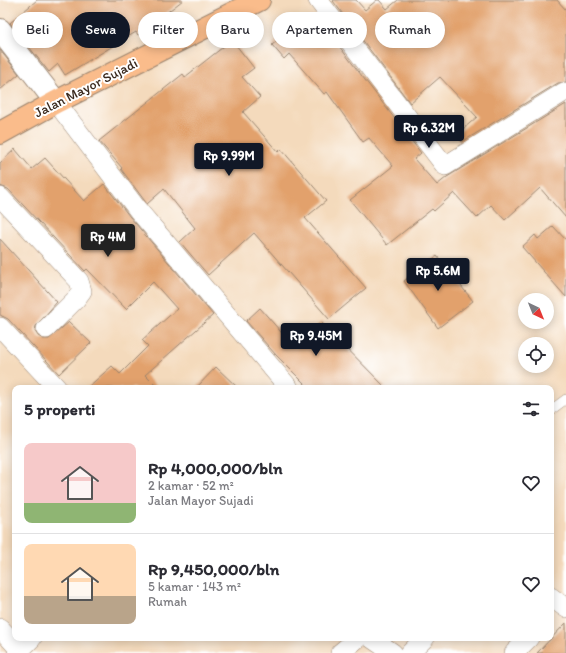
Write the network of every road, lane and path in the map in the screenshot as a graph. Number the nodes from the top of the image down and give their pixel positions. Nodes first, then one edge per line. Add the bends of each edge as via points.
1 (259, 0) edge
2 (318, 0) edge
3 (0, 30) edge
4 (564, 92) dead end
5 (56, 102) junction
6 (0, 133) edge
7 (0, 197) edge
8 (0, 328) edge
9 (46, 329) dead end
10 (53, 385) edge
11 (286, 385) edge
12 (566, 399) edge
13 (554, 408) edge
14 (0, 628) edge
15 (12, 638) edge
16 (354, 641) edge
17 (375, 641) edge
18 (422, 641) edge
19 (526, 641) edge
20 (340, 653) edge
21 (393, 653) edge
22 (410, 653) edge
23 (514, 653) edge

1 - 5 highway, Jalan Mayor Sujadi
2 - 4 street via 446,166
3 - 5 street
5 - 6 highway, Jalan Mayor Sujadi
5 - 11 street via 138,210
7 - 9 street via 79,281 82,291
8 - 10 street
12 - 13 lane
14 - 15 street
16 - 20 street
17 - 21 street
18 - 22 street
19 - 23 street

